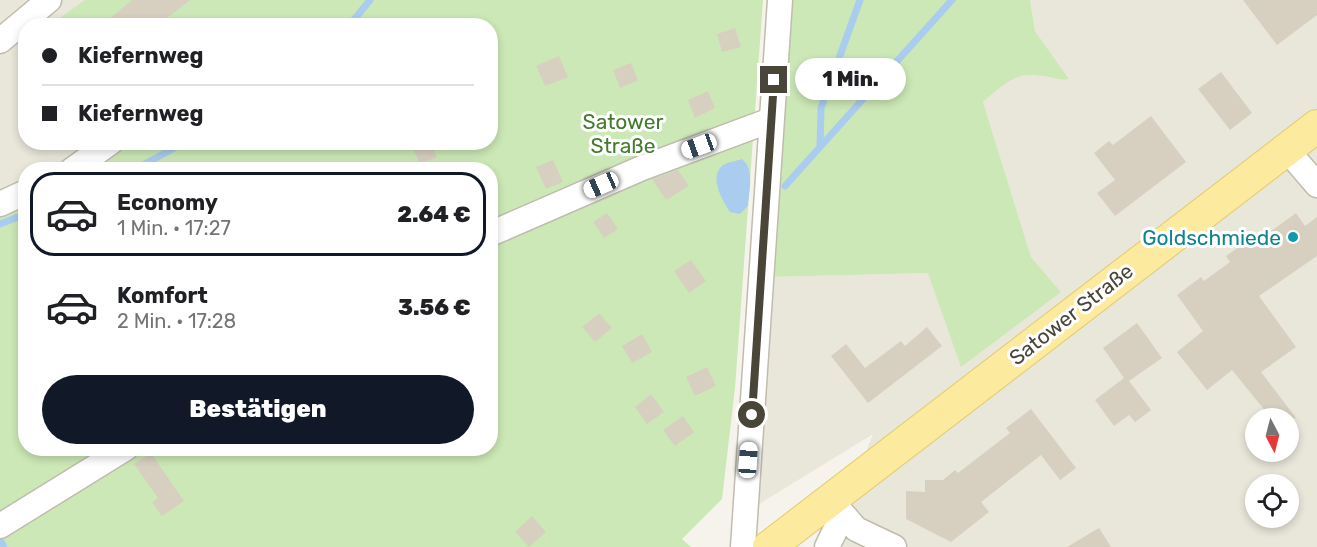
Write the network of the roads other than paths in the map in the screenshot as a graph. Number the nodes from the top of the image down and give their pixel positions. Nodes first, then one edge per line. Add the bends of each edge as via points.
1 (49, 0) edge
2 (780, 0) edge
3 (27, 18) edge
4 (18, 26) edge
5 (0, 41) edge
6 (771, 120) junction
7 (1317, 126) edge
8 (1286, 149) junction
9 (100, 150) edge
10 (83, 162) edge
11 (1317, 185) edge
12 (18, 196) edge
13 (0, 204) edge
14 (498, 231) edge
15 (113, 456) edge
16 (836, 507) junction
17 (0, 526) edge
18 (743, 547) edge
19 (769, 547) edge
20 (827, 547) edge
21 (894, 547) edge

1 - 3 street
2 - 6 street
4 - 5 street
6 - 14 street via 642,168
6 - 18 street
7 - 8 main road, Satower Straße
8 - 11 street
8 - 16 main road, Satower Straße
9 - 10 street
12 - 13 street
15 - 17 street
16 - 19 main road, Satower Straße
16 - 20 street
16 - 21 street via 856,529

